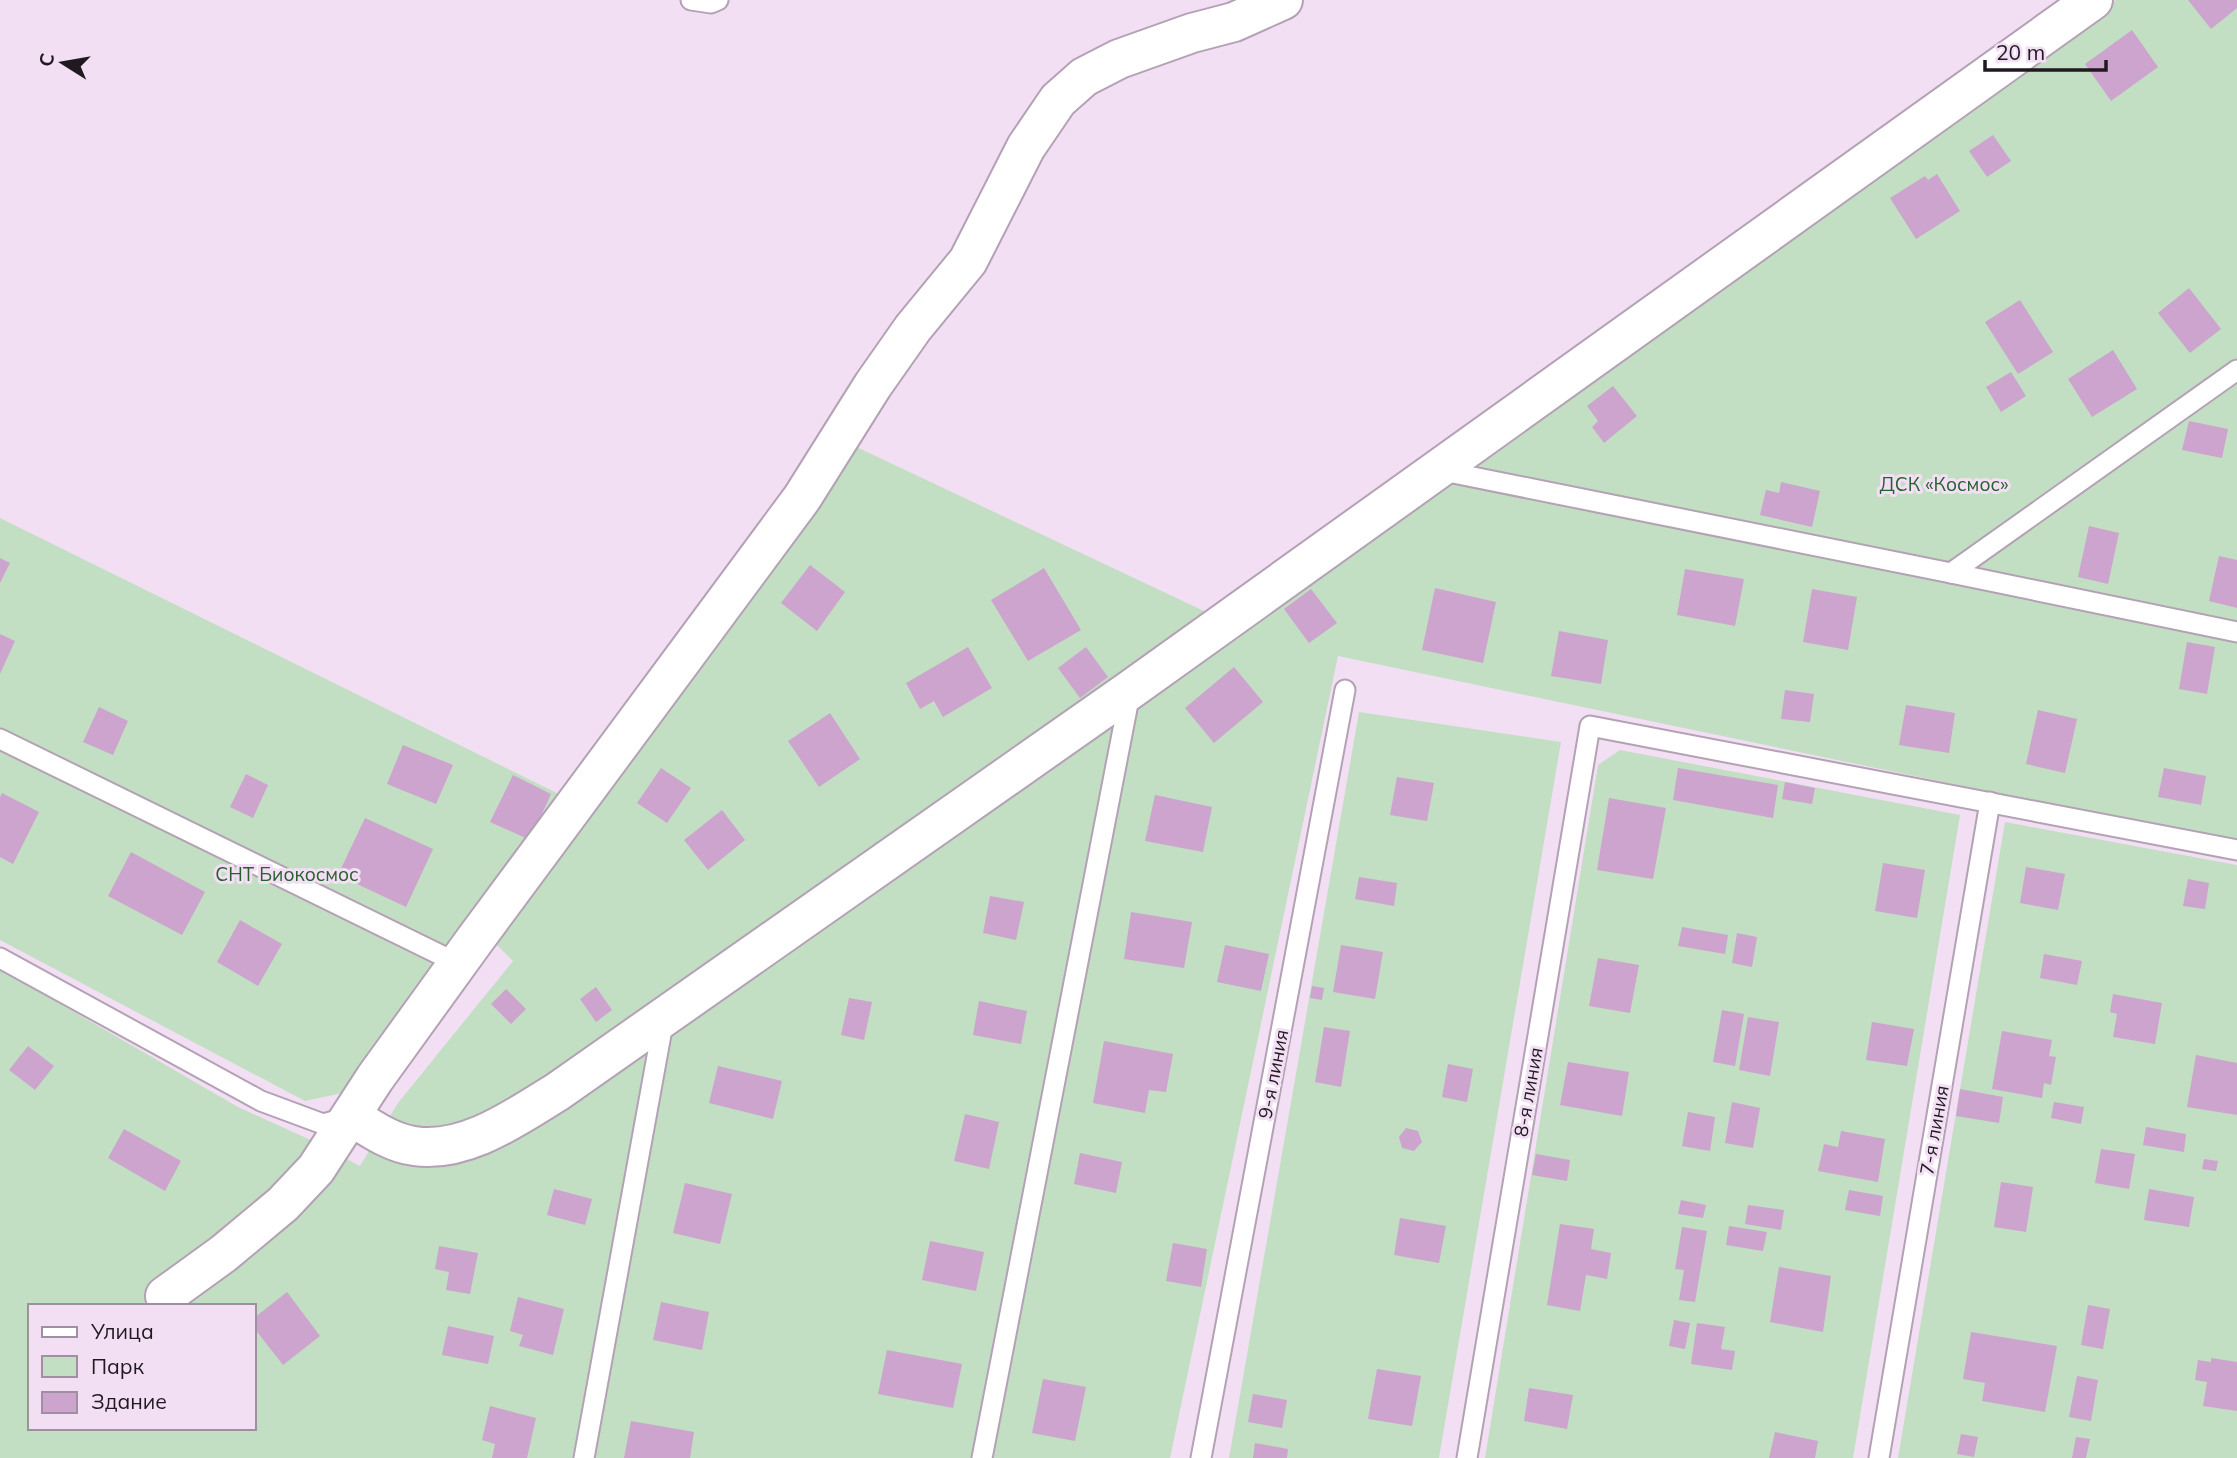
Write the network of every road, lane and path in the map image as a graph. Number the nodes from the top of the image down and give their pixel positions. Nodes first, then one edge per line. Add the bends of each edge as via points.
1 (691, 0) edge
2 (718, 0) edge
3 (1283, 0) edge
4 (2094, 0) edge
5 (2237, 369) edge
6 (1438, 470) junction
7 (1951, 573) junction
8 (2237, 632) edge
9 (1130, 690) junction
10 (1345, 690) dead end
11 (0, 739) edge
12 (1990, 802) junction
13 (2237, 850) edge
14 (0, 958) edge
15 (459, 964) junction
16 (664, 1018) junction
17 (351, 1116) junction
18 (165, 1296) dead end
19 (584, 1458) edge
20 (982, 1458) edge
21 (1201, 1458) edge
22 (1467, 1458) edge
23 (1879, 1458) edge

1 - 2 lane
3 - 15 street via 1234,22 1119,59 1084,77 1058,100 1026,147 968,261 913,328 802,498
4 - 6 street
5 - 7 lane
6 - 7 lane
6 - 9 street
7 - 8 lane
9 - 16 street
9 - 20 lane
10 - 21 lane, 9-я линия
11 - 15 lane
12 - 13 lane
12 - 22 lane, 8-я линия via 1590,726
12 - 23 lane, 7-я линия
14 - 17 lane via 261,1101 323,1124
15 - 17 street
16 - 17 street via 557,1092 508,1122 472,1137 443,1146 414,1146 390,1139
16 - 19 lane
17 - 18 street via 316,1169 283,1204

